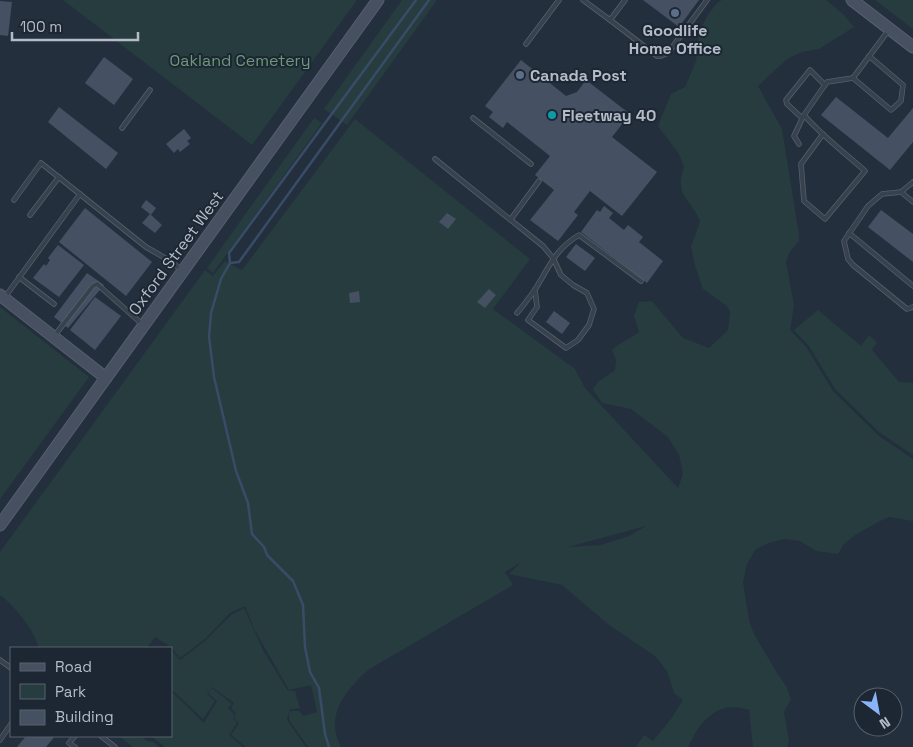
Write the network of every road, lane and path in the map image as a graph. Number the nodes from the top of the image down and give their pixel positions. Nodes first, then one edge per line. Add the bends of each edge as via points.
1 (378, 0) edge
2 (559, 0) edge
3 (583, 0) edge
4 (624, 0) edge
5 (707, 0) edge
6 (852, 0) edge
7 (610, 20) junction
8 (889, 29) junction
9 (526, 44) dead end
10 (913, 47) edge
11 (869, 56) junction
12 (853, 78) junction
13 (825, 85) junction
14 (150, 90) dead end
15 (803, 116) junction
16 (472, 118) dead end
17 (122, 128) dead end
18 (823, 134) junction
19 (799, 144) dead end
20 (435, 159) dead end
21 (531, 164) dead end
22 (59, 177) junction
23 (539, 181) dead end
24 (913, 182) edge
25 (900, 192) junction
26 (80, 194) junction
27 (14, 200) dead end
28 (913, 202) edge
29 (30, 215) dead end
30 (511, 219) junction
31 (849, 233) junction
32 (553, 258) junction
33 (183, 272) junction
34 (19, 277) junction
35 (641, 281) dead end
36 (913, 286) edge
37 (534, 290) junction
38 (2, 296) edge
39 (54, 304) dead end
40 (913, 307) edge
41 (517, 313) dead end
42 (144, 326) junction
43 (54, 337) junction
44 (106, 378) junction
45 (0, 525) edge
46 (10, 725) edge
47 (74, 737) edge
48 (102, 737) edge
49 (0, 740) edge
50 (75, 747) edge
51 (115, 747) edge

1 - 33 main road, Oxford Street West
2 - 9 lane
3 - 7 lane
4 - 7 lane
5 - 7 lane via 668,53 661,56
6 - 8 main road
8 - 10 main road
8 - 11 lane
11 - 12 lane
11 - 12 lane via 903,85 901,101 891,110
12 - 13 lane
13 - 15 lane
13 - 15 lane via 810,70 786,100
14 - 17 lane
15 - 18 lane
15 - 19 lane via 794,136
16 - 21 lane
18 - 18 lane via 866,171 825,219 804,201 801,164
20 - 30 lane
22 - 26 lane
22 - 27 lane via 41,163
22 - 29 lane
23 - 30 lane
24 - 25 lane
25 - 28 lane
25 - 31 lane via 882,194 868,206
26 - 33 lane
26 - 34 lane
30 - 32 lane
31 - 36 lane
31 - 40 lane via 844,241 848,259 907,309
32 - 35 lane via 564,245 579,236
32 - 37 lane
32 - 37 lane via 561,275 587,293 594,309 589,325 578,340 566,348 528,320 537,307
33 - 42 main road, Oxford Street West
34 - 38 lane
34 - 39 lane
37 - 41 lane
38 - 43 main road
42 - 43 lane via 97,284
42 - 44 main road, Oxford Street West
43 - 44 main road
44 - 45 main road, Oxford Street West
46 - 49 lane
47 - 50 lane via 69,743
48 - 51 lane

